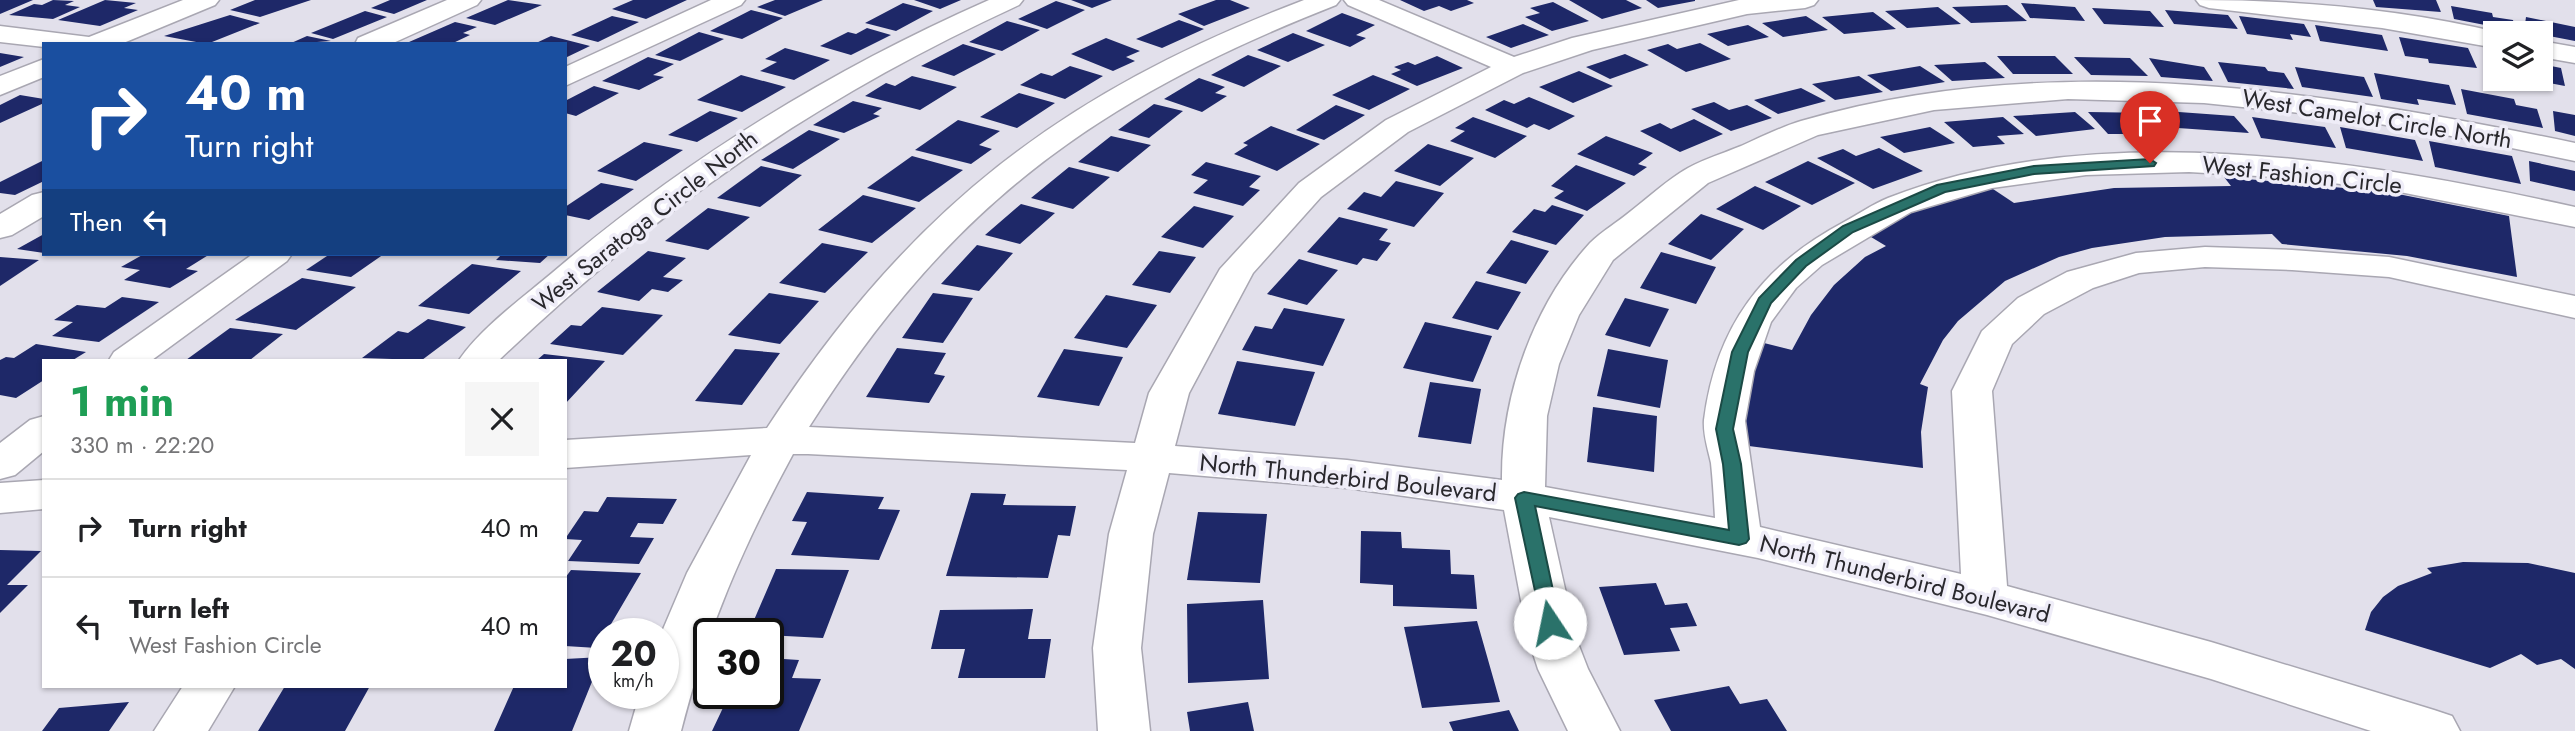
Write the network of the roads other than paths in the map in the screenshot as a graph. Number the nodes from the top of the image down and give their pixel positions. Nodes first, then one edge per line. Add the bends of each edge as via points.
1 (206, 0) edge
2 (468, 0) edge
3 (732, 0) edge
4 (1010, 0) edge
5 (1327, 0) edge
6 (1357, 0) edge
7 (1805, 0) edge
8 (2209, 0) edge
9 (0, 34) edge
10 (2483, 38) edge
11 (66, 42) edge
12 (102, 42) edge
13 (374, 42) edge
14 (2553, 50) edge
15 (2575, 55) edge
16 (1513, 67) junction
17 (42, 68) edge
18 (567, 77) edge
19 (0, 86) edge
20 (2575, 152) edge
21 (42, 203) edge
22 (2575, 217) edge
23 (0, 228) edge
24 (272, 256) edge
25 (2575, 307) edge
26 (129, 359) edge
27 (479, 359) edge
28 (42, 431) edge
29 (779, 441) junction
30 (567, 454) edge
31 (1152, 457) junction
32 (0, 465) edge
33 (42, 494) edge
34 (0, 498) edge
35 (1524, 498) junction
36 (1739, 539) junction
37 (1985, 598) junction
38 (209, 688) edge
39 (180, 731) edge
40 (655, 731) edge
41 (1124, 731) edge
42 (1594, 731) edge
43 (2434, 731) edge

1 - 12 street
2 - 13 street
3 - 18 street
4 - 27 street, West Saratoga Circle North via 825,90 727,152 541,298
5 - 29 street via 1194,55 1129,90 1046,143 989,187 932,239 853,332
6 - 16 street
7 - 16 street via 1747,6 1661,24
8 - 10 street via 2382,20
9 - 11 street
14 - 15 street
16 - 31 street via 1396,126 1310,190 1238,269 1169,393
17 - 19 street
20 - 35 street, West Camelot Circle North via 2407,118 2172,92 2047,91 1952,98 1818,123 1735,157 1668,193 1603,249 1556,320 1527,402
21 - 23 street
22 - 36 street, West Fashion Circle via 2361,177 2236,166 2150,163 2048,169 1941,188 1848,229 1801,263 1764,301 1740,352 1724,429
24 - 26 street
25 - 37 street via 2389,267 2292,260 2205,257 2150,262 2080,280 2031,306 1995,339 1972,391
28 - 32 street
29 - 30 street, North Thunderbird Boulevard
29 - 31 street, North Thunderbird Boulevard
29 - 40 street via 758,474 680,646
31 - 35 street, North Thunderbird Boulevard
31 - 41 street via 1131,534 1117,648
33 - 34 street
35 - 36 street, North Thunderbird Boulevard
35 - 42 street, West Camelot Circle North via 1555,648
36 - 37 street, North Thunderbird Boulevard
37 - 43 street, North Thunderbird Boulevard via 2076,620
38 - 39 street

